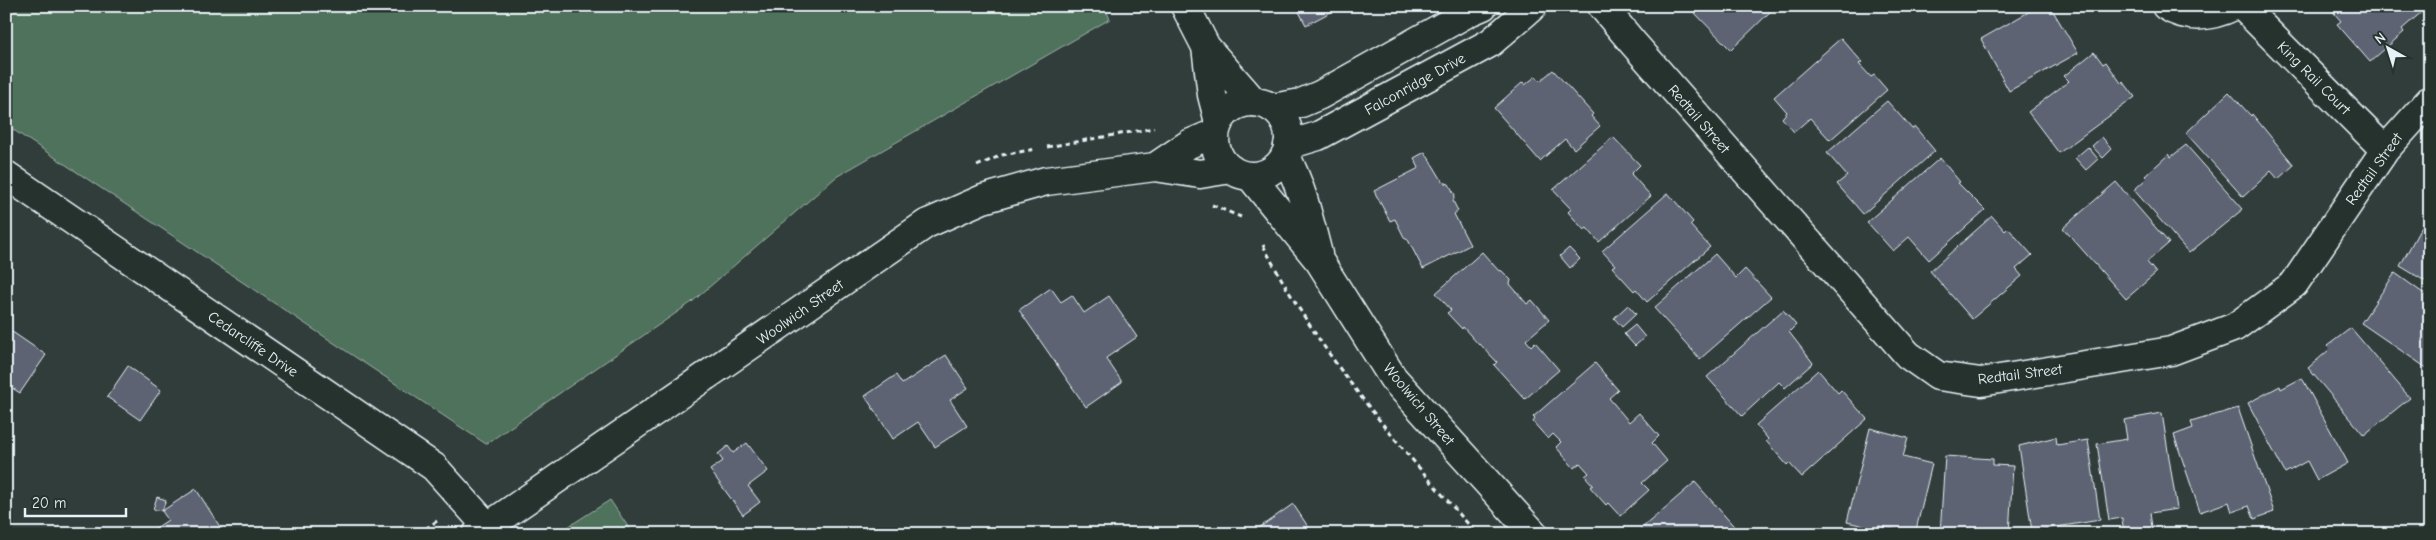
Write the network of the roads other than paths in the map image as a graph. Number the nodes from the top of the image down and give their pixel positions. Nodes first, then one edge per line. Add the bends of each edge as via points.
1 (1186, 6) edge
2 (1483, 6) edge
3 (1533, 6) edge
4 (1602, 6) edge
5 (2166, 6) edge
6 (2234, 6) edge
7 (2242, 6) edge
8 (1206, 47) junction
9 (2430, 100) edge
10 (1263, 105) junction
11 (1217, 127) junction
12 (1287, 150) junction
13 (2385, 150) junction
14 (1155, 167) junction
15 (1240, 173) junction
16 (6, 175) edge
17 (1320, 262) junction
18 (487, 531) edge
19 (1534, 534) edge

1 - 8 street
2 - 10 street via 1320,95 1301,103
3 - 12 street, Falconridge Drive via 1490,43
4 - 13 street, Redtail Street via 1908,355 1938,376 1981,382 2171,352 2235,327 2294,284
5 - 6 street via 2174,12 2196,16 2219,14
7 - 13 street, King Rail Court
8 - 10 street
8 - 11 street
9 - 13 street, Redtail Street
10 - 11 street, Woolwich Street via 1243,103 1234,107
10 - 12 street, Woolwich Street via 1286,124
11 - 14 street, Woolwich Street
11 - 15 street, Woolwich Street via 1218,154
12 - 15 street, Woolwich Street via 1271,171
12 - 17 street, Woolwich Street via 1306,205
14 - 15 street, Woolwich Street via 1200,174
14 - 18 street, Woolwich Street via 1046,181 983,199 926,224
15 - 17 street, Woolwich Street
16 - 18 street, Cedarcliffe Drive via 434,468
17 - 19 street, Woolwich Street via 1393,378

